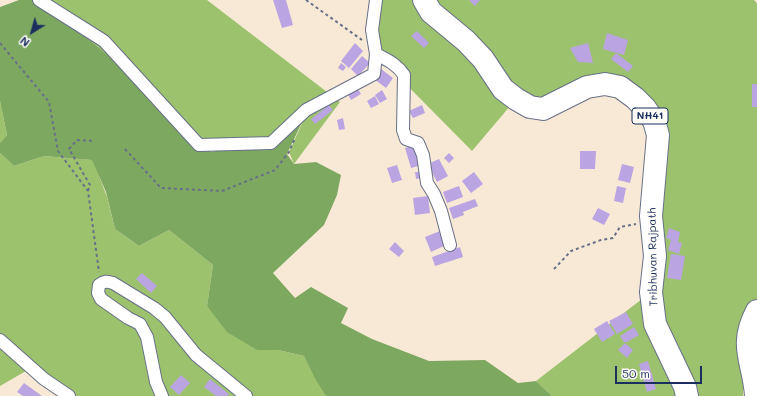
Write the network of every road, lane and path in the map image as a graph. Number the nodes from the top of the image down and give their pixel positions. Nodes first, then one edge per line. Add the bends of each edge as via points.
1 (39, 0) edge
2 (306, 0) edge
3 (376, 0) edge
4 (424, 0) edge
5 (0, 43) edge
6 (376, 54) junction
7 (295, 138) dead end
8 (94, 141) dead end
9 (125, 149) dead end
10 (88, 191) junction
11 (651, 216) junction
12 (450, 245) dead end
13 (554, 269) dead end
14 (103, 282) junction
15 (757, 311) edge
16 (0, 340) edge
17 (69, 396) edge
18 (162, 396) edge
19 (246, 396) edge
20 (687, 396) edge
21 (756, 396) edge

1 - 6 street via 104,41 199,145 271,143 306,110 374,74
2 - 6 path via 362,40
3 - 6 street via 372,30
4 - 11 highway, Tribhuvan Rajpath / NH41 via 431,12 483,59 504,89 530,107 543,109 587,87 605,84 620,87 636,98 654,120 658,135
5 - 10 path via 49,102 58,151
6 - 12 street via 393,63 404,75 403,130 406,139 418,142 423,155 427,183 441,211
7 - 9 path via 289,152 275,170 222,191 161,188
8 - 10 path via 77,140 69,149 90,185
10 - 14 path via 99,273
11 - 13 path via 638,223 620,227 613,238 571,251
11 - 20 highway, Tribhuvan Rajpath / NH41 via 655,256 651,292 655,324
14 - 18 street via 98,293 101,299 140,324 147,337 156,382
14 - 19 street via 113,283 154,308 165,317 196,355
15 - 21 highway via 748,332 748,351
16 - 17 street via 44,379

